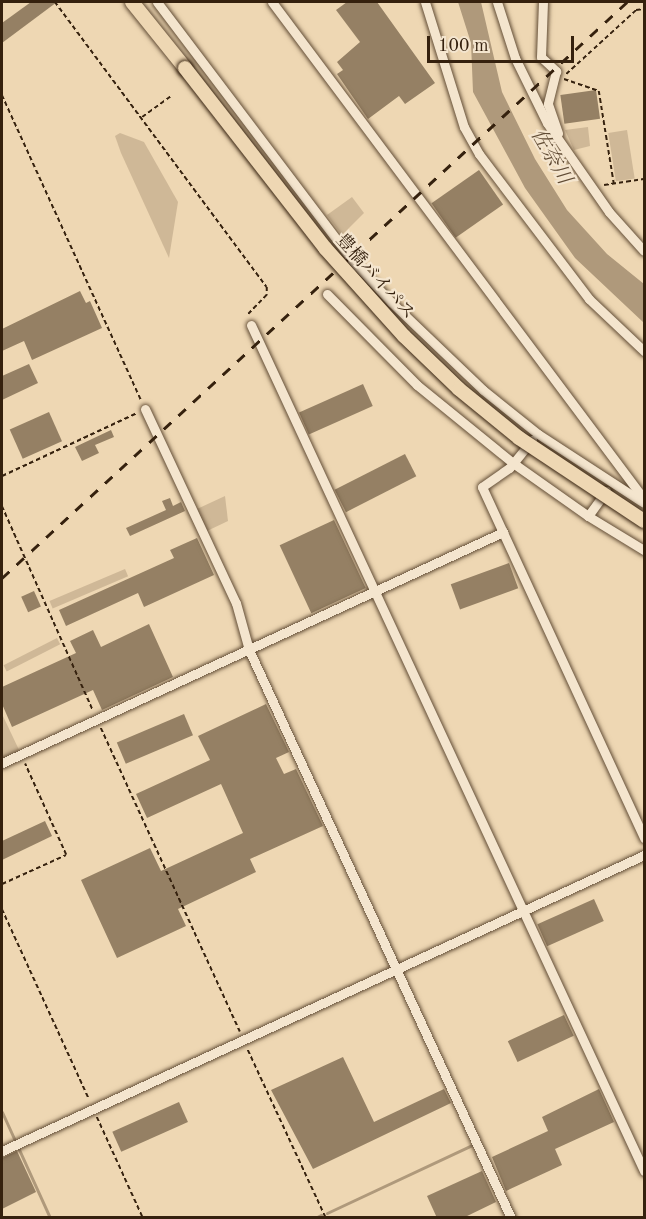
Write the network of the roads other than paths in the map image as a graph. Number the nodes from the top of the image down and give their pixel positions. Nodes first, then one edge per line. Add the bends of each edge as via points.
1 (157, 2) edge
2 (272, 2) edge
3 (425, 2) edge
4 (497, 2) edge
5 (543, 2) edge
6 (135, 3) edge
7 (561, 141) junction
8 (645, 251) edge
9 (327, 294) dead end
10 (251, 325) road end
11 (645, 351) edge
12 (146, 410) road end
13 (538, 434) junction
14 (513, 463) junction
15 (611, 484) junction
16 (645, 501) edge
17 (645, 514) edge
18 (588, 516) junction
19 (645, 521) edge
20 (503, 532) junction
21 (645, 550) edge
22 (375, 589) junction
23 (249, 650) junction
24 (2, 763) edge
25 (645, 838) edge
26 (645, 855) edge
27 (524, 911) junction
28 (395, 970) junction
29 (2, 1151) edge
30 (645, 1171) edge
31 (511, 1218) edge

1 - 13 street via 357,266 435,346
2 - 16 street
3 - 11 street via 457,108 479,154 590,299
4 - 7 street via 515,58 547,123
5 - 7 street via 542,57 559,80 548,104
6 - 17 highway, 豊橋バイパス, bridge via 265,165 409,332 523,433
6 - 19 highway, 豊橋バイパス, bridge via 325,248 404,336 459,389 519,438
7 - 8 street via 590,188
9 - 14 street via 417,385
10 - 22 street
12 - 23 street via 236,603
13 - 14 street
13 - 15 street
14 - 18 street
14 - 20 street via 482,487
15 - 16 street
15 - 18 street
18 - 21 street
20 - 22 street
20 - 25 street
22 - 23 street
22 - 27 street
23 - 24 street
23 - 28 street
26 - 27 street
27 - 28 street
27 - 30 street
28 - 29 street
28 - 31 street

